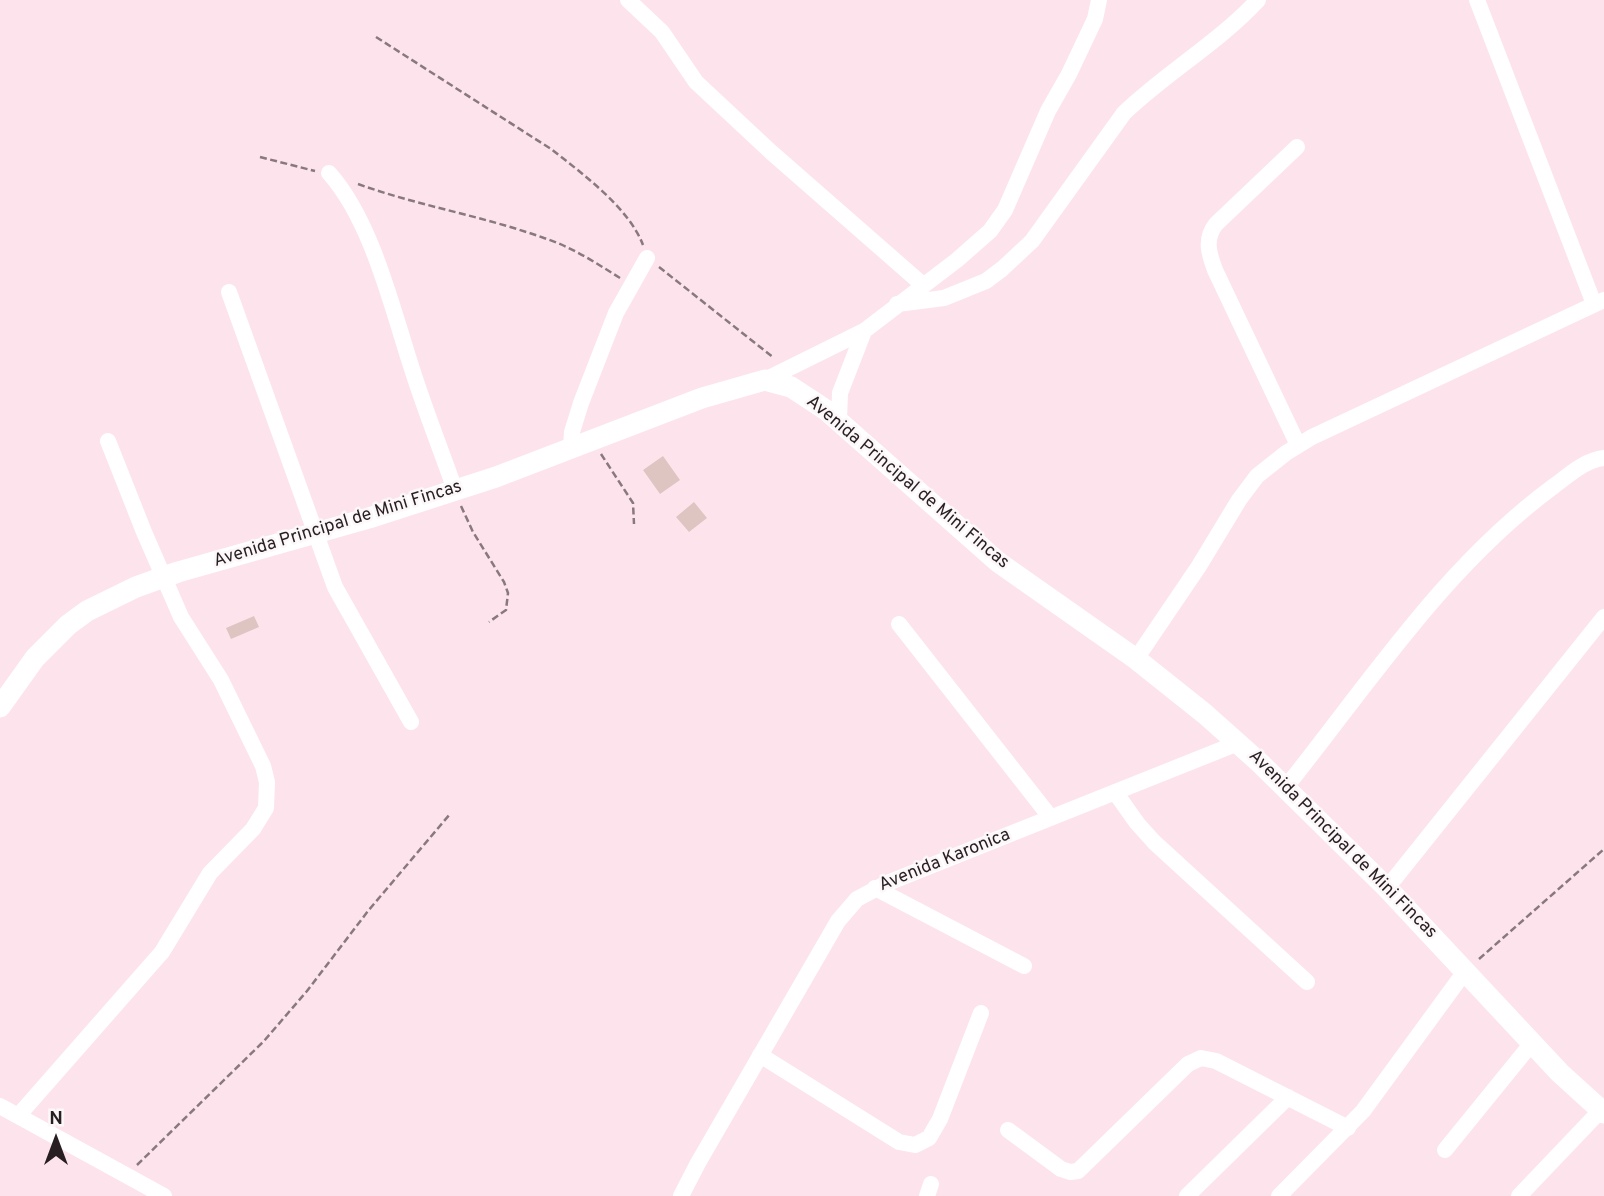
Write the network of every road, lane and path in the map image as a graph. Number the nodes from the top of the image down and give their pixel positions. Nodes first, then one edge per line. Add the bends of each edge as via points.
1 (628, 0) edge
2 (1099, 0) edge
3 (1258, 0) edge
4 (1477, 0) edge
5 (376, 37) dead end
6 (1297, 147) dead end
7 (260, 157) dead end
8 (328, 173) joint
9 (357, 184) dead end
10 (648, 258) junction
11 (632, 285) junction
12 (923, 285) junction
13 (229, 292) dead end
14 (1599, 302) edge
15 (897, 304) junction
16 (864, 331) junction
17 (788, 368) junction
18 (765, 380) junction
19 (839, 420) junction
20 (108, 440) dead end
21 (581, 444) junction
22 (1298, 445) junction
23 (1604, 457) edge
24 (455, 490) junction
25 (634, 524) dead end
26 (316, 533) junction
27 (163, 577) junction
28 (1604, 617) edge
29 (489, 622) dead end
30 (899, 624) dead end
31 (1136, 659) junction
32 (0, 706) edge
33 (411, 722) dead end
34 (1238, 743) junction
35 (1286, 787) junction
36 (1115, 792) junction
37 (450, 814) dead end
38 (1051, 818) junction
39 (1604, 849) edge
40 (875, 888) junction
41 (1387, 888) junction
42 (1024, 966) dead end
43 (1466, 970) junction
44 (1307, 982) dead end
45 (981, 1013) dead end
46 (1532, 1043) junction
47 (761, 1055) junction
48 (1288, 1097) junction
49 (0, 1106) edge
50 (1602, 1111) edge
51 (18, 1116) junction
52 (1348, 1128) junction
53 (1008, 1130) dead end
54 (1445, 1150) dead end
55 (128, 1175) junction
56 (164, 1196) edge
57 (681, 1196) edge
58 (1187, 1196) edge
59 (1279, 1196) edge
60 (1519, 1196) edge

1 - 12 street via 662,32 695,82
2 - 12 street via 1095,19 1005,210 990,231
3 - 15 street via 1124,113 1032,241 1002,270 944,298
4 - 14 street
5 - 10 path via 575,168 626,216
6 - 22 street via 1210,231 1208,247 1214,270
7 - 8 path
8 - 24 street via 360,223
9 - 11 path via 545,238 582,254
10 - 11 street
10 - 17 path
11 - 21 street via 616,313 581,403 572,432
12 - 15 street
13 - 26 street
14 - 22 street
15 - 16 street
16 - 17 street
16 - 19 street via 840,393
17 - 18 street
18 - 19 street, Avenida Principal de Mini Fincas via 791,387
18 - 21 street, Avenida Principal de Mini Fincas via 702,398
19 - 31 street, Avenida Principal de Mini Fincas via 998,562
20 - 27 street
21 - 24 street, Avenida Principal de Mini Fincas
21 - 25 path via 632,503
22 - 31 street via 1251,484
23 - 35 street via 1580,466 1536,499 1457,571
24 - 26 street, Avenida Principal de Mini Fincas
24 - 29 path via 469,525 508,593 506,610
26 - 27 street, Avenida Principal de Mini Fincas
26 - 33 street via 335,587
27 - 32 street, Avenida Principal de Mini Fincas via 109,599 68,625 35,658
27 - 51 street via 191,635 221,680 262,766 266,808 254,829 210,873 162,952
28 - 41 street
30 - 38 street
31 - 34 street, Avenida Principal de Mini Fincas
34 - 35 street, Avenida Principal de Mini Fincas
34 - 36 street, Avenida Karonica
35 - 41 street, Avenida Principal de Mini Fincas
36 - 38 street, Avenida Karonica
36 - 44 street via 1154,842
37 - 55 path via 264,1041
38 - 40 street, Avenida Karonica
39 - 43 path
40 - 42 street
40 - 47 street, Avenida Karonica via 857,899 838,921
41 - 43 street, Avenida Principal de Mini Fincas
43 - 46 street, Avenida Principal de Mini Fincas
43 - 52 street
45 - 47 street via 940,1119 929,1138 915,1145 898,1142
46 - 50 street, Avenida Principal de Mini Fincas
46 - 54 street
47 - 57 street, Avenida Karonica
48 - 52 street
48 - 53 street via 1216,1061 1200,1058 1188,1064 1078,1171 1061,1169
48 - 58 street
49 - 51 street
50 - 60 street
51 - 55 street
52 - 59 street
55 - 56 street

